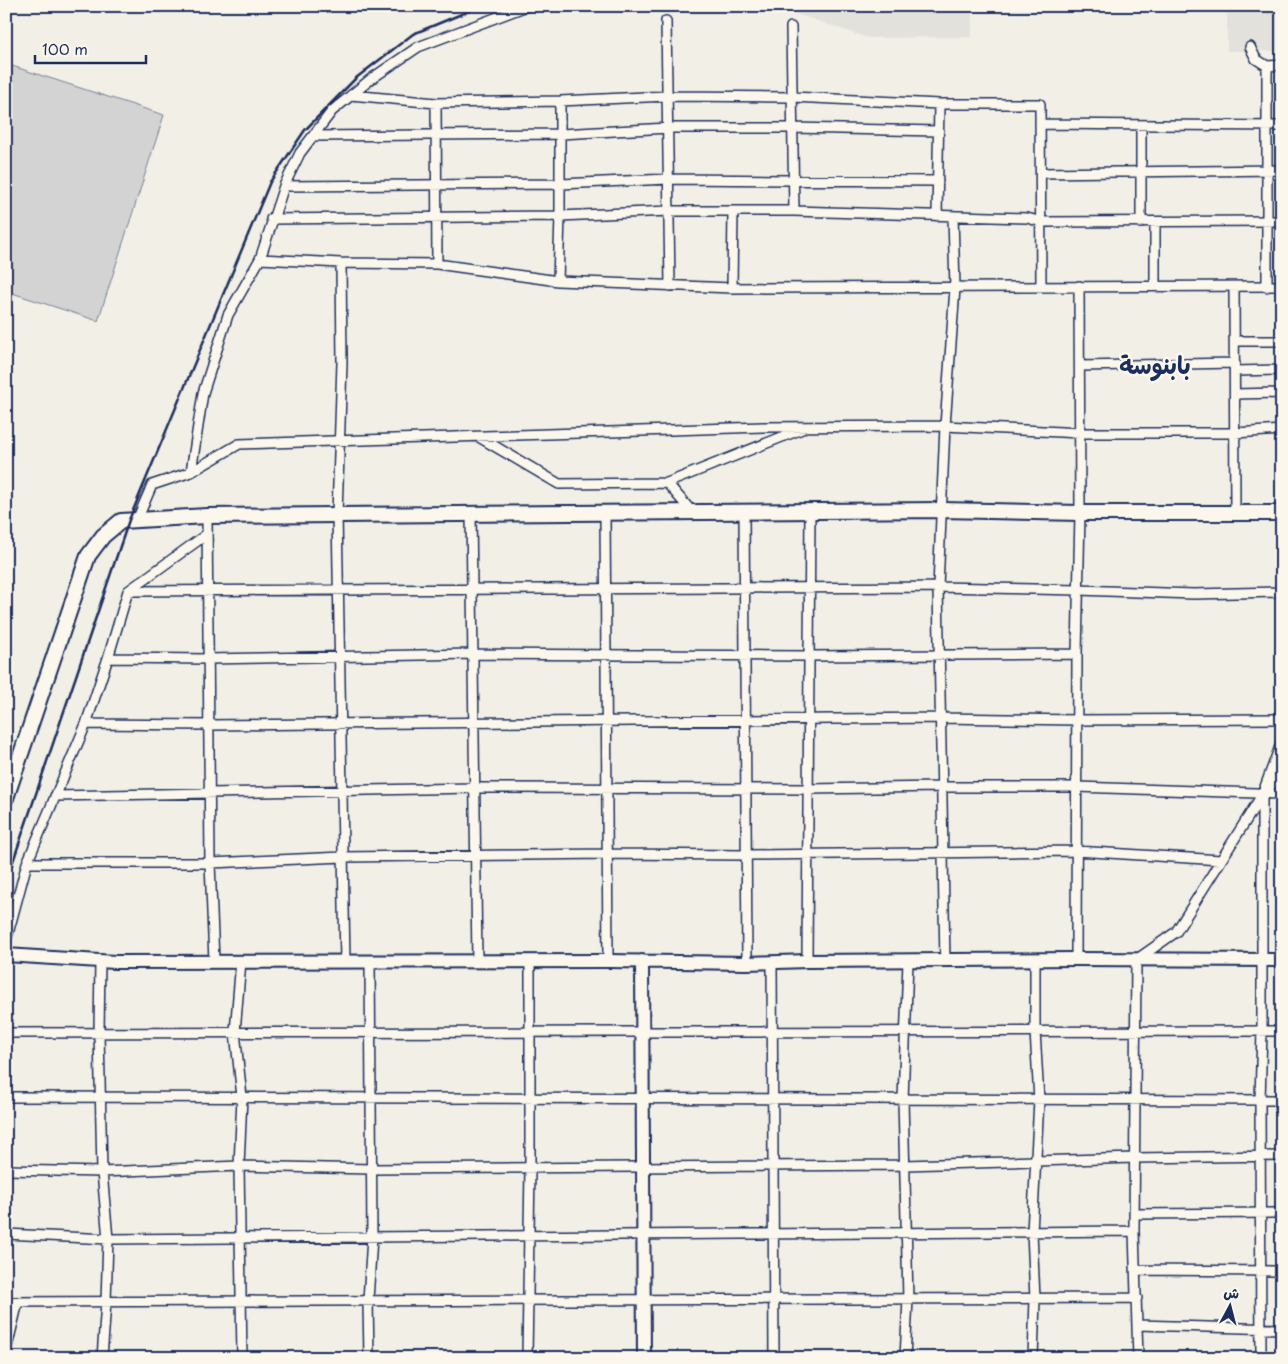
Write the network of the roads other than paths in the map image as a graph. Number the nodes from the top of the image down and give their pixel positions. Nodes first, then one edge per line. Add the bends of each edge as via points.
1 (527, 6) edge
2 (666, 21) dead end
3 (791, 27) dead end
4 (1250, 47) dead end
5 (1282, 65) edge
6 (1267, 66) junction
7 (351, 95) junction
8 (667, 96) junction
9 (792, 96) junction
10 (560, 101) junction
11 (436, 103) junction
12 (939, 104) junction
13 (1041, 124) junction
14 (1140, 125) junction
15 (1267, 126) junction
16 (1282, 126) edge
17 (668, 128) junction
18 (792, 128) junction
19 (939, 131) junction
20 (561, 134) junction
21 (436, 135) junction
22 (313, 136) junction
23 (1267, 170) junction
24 (1282, 170) edge
25 (1141, 172) junction
26 (1041, 173) junction
27 (668, 179) junction
28 (793, 179) junction
29 (938, 181) junction
30 (437, 184) junction
31 (561, 184) junction
32 (284, 186) junction
33 (669, 211) junction
34 (733, 211) junction
35 (794, 211) junction
36 (560, 216) junction
37 (936, 216) junction
38 (953, 216) junction
39 (437, 218) junction
40 (272, 220) junction
41 (1267, 221) junction
42 (1282, 221) edge
43 (1042, 222) junction
44 (1155, 222) junction
45 (1141, 223) junction
46 (260, 259) junction
47 (341, 263) junction
48 (437, 264) junction
49 (558, 281) junction
50 (670, 286) junction
51 (1041, 286) junction
52 (1079, 286) junction
53 (1155, 286) junction
54 (1267, 286) junction
55 (1282, 286) edge
56 (1234, 287) junction
57 (732, 288) junction
58 (955, 288) junction
59 (1235, 341) junction
60 (1282, 341) edge
61 (1080, 366) junction
62 (1235, 367) junction
63 (1282, 370) edge
64 (1282, 393) edge
65 (1235, 394) junction
66 (946, 426) junction
67 (807, 427) junction
68 (1282, 430) edge
69 (1080, 432) junction
70 (1235, 433) junction
71 (477, 436) junction
72 (340, 440) junction
73 (191, 472) junction
74 (667, 483) junction
75 (942, 510) junction
76 (744, 511) junction
77 (810, 511) junction
78 (605, 512) junction
79 (692, 512) junction
80 (471, 513) junction
81 (1080, 513) junction
82 (1235, 513) junction
83 (1282, 513) edge
84 (337, 514) junction
85 (207, 516) junction
86 (137, 520) junction
87 (207, 534) junction
88 (938, 587) junction
89 (745, 588) junction
90 (809, 588) junction
91 (472, 589) junction
92 (606, 589) junction
93 (208, 590) junction
94 (338, 590) junction
95 (1078, 590) junction
96 (128, 591) junction
97 (1282, 592) edge
98 (473, 654) junction
99 (606, 654) junction
100 (1077, 654) junction
101 (745, 655) junction
102 (940, 655) junction
103 (809, 656) junction
104 (340, 657) junction
105 (108, 658) junction
106 (208, 659) junction
107 (941, 718) junction
108 (746, 720) junction
109 (808, 720) junction
110 (1077, 720) junction
111 (1282, 720) edge
112 (606, 722) junction
113 (341, 723) junction
114 (474, 723) junction
115 (86, 724) junction
116 (209, 725) junction
117 (1282, 741) edge
118 (1282, 774) edge
119 (942, 786) junction
120 (1077, 787) junction
121 (475, 788) junction
122 (746, 788) junction
123 (607, 789) junction
124 (808, 789) junction
125 (342, 790) junction
126 (209, 793) junction
127 (1282, 794) edge
128 (1262, 795) junction
129 (55, 796) junction
130 (6, 798) edge
131 (1076, 851) junction
132 (943, 853) junction
133 (607, 854) junction
134 (808, 854) junction
135 (746, 855) junction
136 (476, 856) junction
137 (343, 857) junction
138 (1221, 860) junction
139 (27, 863) junction
140 (210, 863) junction
141 (6, 941) edge
142 (6, 955) edge
143 (1076, 959) junction
144 (1035, 960) junction
145 (1136, 960) junction
146 (1261, 960) junction
147 (1282, 960) edge
148 (100, 961) junction
149 (214, 961) junction
150 (241, 961) junction
151 (477, 961) junction
152 (530, 961) junction
153 (608, 961) junction
154 (807, 961) junction
155 (908, 961) junction
156 (945, 961) junction
157 (345, 962) junction
158 (370, 962) junction
159 (642, 962) junction
160 (772, 962) junction
161 (747, 963) junction
162 (905, 1031) junction
163 (1035, 1031) junction
164 (1135, 1031) junction
165 (1262, 1031) junction
166 (1282, 1031) edge
167 (236, 1032) junction
168 (370, 1032) junction
169 (530, 1032) junction
170 (642, 1032) junction
171 (773, 1032) junction
172 (6, 1033) edge
173 (99, 1033) junction
174 (6, 1097) edge
175 (101, 1097) junction
176 (242, 1098) junction
177 (372, 1098) junction
178 (530, 1098) junction
179 (642, 1099) junction
180 (773, 1099) junction
181 (903, 1100) junction
182 (1039, 1100) junction
183 (1136, 1100) junction
184 (1260, 1100) junction
185 (1282, 1100) edge
186 (1260, 1156) junction
187 (1282, 1156) edge
188 (1135, 1158) junction
189 (1036, 1161) junction
190 (905, 1165) junction
191 (239, 1166) junction
192 (773, 1166) junction
193 (643, 1167) junction
194 (530, 1168) junction
195 (371, 1169) junction
196 (6, 1170) edge
197 (102, 1172) junction
198 (1134, 1214) junction
199 (1261, 1214) junction
200 (1282, 1214) edge
201 (1134, 1231) junction
202 (1032, 1232) junction
203 (905, 1233) junction
204 (6, 1234) edge
205 (774, 1234) junction
206 (643, 1235) junction
207 (529, 1236) junction
208 (372, 1237) junction
209 (240, 1238) junction
210 (108, 1239) junction
211 (1136, 1270) junction
212 (1261, 1270) junction
213 (1282, 1271) edge
214 (1137, 1298) junction
215 (908, 1299) junction
216 (1034, 1299) junction
217 (528, 1300) junction
218 (643, 1300) junction
219 (774, 1300) junction
220 (242, 1301) junction
221 (368, 1301) junction
222 (6, 1302) edge
223 (18, 1302) junction
224 (106, 1302) junction
225 (1137, 1325) junction
226 (1261, 1329) junction
227 (1282, 1329) edge
228 (6, 1351) edge
229 (102, 1358) edge
230 (242, 1358) edge
231 (368, 1358) edge
232 (527, 1358) edge
233 (644, 1358) edge
234 (774, 1358) edge
235 (905, 1358) edge
236 (1032, 1358) edge
237 (1138, 1358) edge
238 (1261, 1358) edge

1 - 7 street via 418,47
2 - 8 street
3 - 9 street
4 - 6 street via 1256,59
5 - 6 street
6 - 15 street
7 - 11 street
7 - 22 street via 332,111
8 - 9 street
8 - 10 street
8 - 17 street
9 - 12 street
9 - 18 street
10 - 11 street
10 - 20 street
11 - 21 street
12 - 13 street via 1040,104
12 - 19 street
13 - 14 street
13 - 26 street
14 - 15 street
14 - 25 street
15 - 16 street
15 - 23 street
17 - 18 street
17 - 20 street
17 - 27 street
18 - 19 street
18 - 28 street
19 - 29 street
20 - 21 street
20 - 31 street
21 - 22 street
21 - 30 street
22 - 32 street via 300,153
23 - 24 street
23 - 25 street
23 - 41 street
25 - 26 street
25 - 45 street
26 - 43 street
27 - 28 street
27 - 31 street
27 - 33 street
28 - 29 street
28 - 35 street
29 - 37 street
30 - 31 street
30 - 32 street
30 - 39 street
31 - 36 street
32 - 40 street
33 - 34 street
33 - 36 street
33 - 50 street
34 - 35 street
34 - 57 street
35 - 37 street
36 - 39 street
36 - 49 street
37 - 38 street
38 - 43 street via 1027,218
38 - 58 street
39 - 40 street
39 - 48 street
40 - 46 street
41 - 42 street
41 - 44 street
41 - 54 street
43 - 45 street
43 - 51 street
44 - 45 street
44 - 53 street
46 - 47 street
46 - 73 street via 228,315 203,393
47 - 48 street
47 - 72 street
48 - 49 street
49 - 50 street
50 - 57 street
51 - 52 street
51 - 58 street
52 - 53 street
52 - 61 street
53 - 56 street
54 - 55 street
54 - 56 street
56 - 59 street
57 - 58 street
58 - 66 street
59 - 60 street
59 - 62 street
61 - 62 street
61 - 69 street
62 - 63 street
62 - 65 street
64 - 65 street
65 - 70 street
66 - 67 street
66 - 69 street
66 - 75 street
67 - 71 street
67 - 74 street
68 - 70 street
69 - 70 street
69 - 81 street
70 - 82 street
71 - 72 street
71 - 74 street via 559,484
72 - 73 street via 239,444
72 - 84 street
73 - 86 street via 152,485
74 - 79 street
75 - 77 main road
75 - 81 main road
75 - 88 street
76 - 77 main road
76 - 79 main road
76 - 89 street
77 - 90 street
78 - 79 main road
78 - 80 main road
78 - 92 street
80 - 84 main road
80 - 91 street
81 - 82 main road
81 - 95 street
82 - 83 main road
84 - 85 main road
84 - 94 street
85 - 86 main road
85 - 87 street
86 - 130 main road via 122,520 103,536 88,556
87 - 93 street
87 - 96 street
88 - 90 street
88 - 95 street
88 - 102 street
89 - 90 street
89 - 92 street
89 - 101 street
90 - 103 street
91 - 92 street
91 - 94 street
91 - 98 street
92 - 99 street
93 - 94 street
93 - 96 street
93 - 106 street
94 - 104 street
95 - 97 street via 1194,594
95 - 100 street
96 - 105 street
98 - 99 street
98 - 104 street
98 - 114 street
99 - 101 street
99 - 112 street
100 - 102 street
100 - 110 street
101 - 103 street
101 - 108 street
102 - 103 street
102 - 107 street
103 - 109 street
104 - 106 street
104 - 113 street
105 - 106 street
105 - 115 street
106 - 116 street
107 - 109 street
107 - 110 street
107 - 119 street
108 - 109 street
108 - 112 street
108 - 122 street
109 - 124 street
110 - 111 street
110 - 120 street
112 - 114 street
112 - 123 street
113 - 114 street
113 - 116 street
113 - 125 street
114 - 121 street
115 - 116 street
115 - 129 street
116 - 126 street
117 - 128 street
118 - 128 street
119 - 120 street
119 - 124 street
119 - 132 street
120 - 128 street
120 - 131 street
121 - 123 street
121 - 125 street
121 - 136 street
122 - 123 street
122 - 124 street
122 - 135 street
123 - 133 street
124 - 134 street
125 - 126 street
125 - 137 street
126 - 129 street
126 - 140 street
127 - 128 street
128 - 138 street
128 - 146 street
129 - 139 street
131 - 132 street
131 - 138 street
131 - 143 street
132 - 134 street
132 - 156 street
133 - 135 street
133 - 136 street
133 - 153 street
134 - 135 street
134 - 154 street
135 - 161 street
136 - 137 street
136 - 151 street
137 - 140 street
137 - 157 street
138 - 145 street via 1176,932
139 - 140 street
139 - 141 street
140 - 149 street
142 - 148 street
143 - 144 street
143 - 145 street
144 - 156 street
144 - 163 street
145 - 146 street
145 - 164 street
146 - 147 street
146 - 165 street
148 - 149 street
148 - 173 street
149 - 150 street
150 - 157 street
150 - 167 street
151 - 152 street
151 - 158 street
152 - 153 street
152 - 169 street
153 - 159 street
154 - 155 street
154 - 160 street
155 - 156 street
155 - 162 street
157 - 158 street
158 - 168 street
159 - 161 street
159 - 170 street
160 - 161 street
160 - 171 street
162 - 163 street
162 - 171 street
162 - 181 street
163 - 164 street
163 - 182 street
164 - 165 street
164 - 183 street
165 - 166 street
165 - 184 street
167 - 168 street
167 - 173 street
167 - 176 street
168 - 169 street
168 - 177 street
169 - 170 street
169 - 178 street
170 - 171 street
170 - 179 street
171 - 180 street
172 - 173 street
173 - 175 street
174 - 175 street
175 - 176 street
175 - 197 street
176 - 177 street
176 - 191 street
177 - 178 street
177 - 195 street
178 - 179 street
178 - 194 street
179 - 180 street
179 - 193 street
180 - 181 street
180 - 192 street
181 - 182 street
181 - 190 street
182 - 183 street
182 - 189 street
183 - 184 street
183 - 188 street
184 - 185 street
184 - 186 street
186 - 187 street
186 - 188 street
186 - 199 street
188 - 189 street
188 - 198 street
189 - 190 street
189 - 202 street
190 - 192 street
190 - 203 street
191 - 195 street
191 - 197 street
191 - 209 street
192 - 193 street
192 - 205 street
193 - 194 street
193 - 206 street
194 - 195 street
194 - 207 street
195 - 208 street
196 - 197 street
197 - 210 street
198 - 199 street
198 - 201 street
199 - 200 street
199 - 212 street
201 - 202 street
201 - 211 street
202 - 203 street
202 - 216 street
203 - 205 street
203 - 215 street
204 - 210 street
205 - 206 street
205 - 219 street
206 - 207 street
206 - 218 street
207 - 208 street
207 - 217 street
208 - 209 street
208 - 221 street
209 - 210 street
209 - 220 street
210 - 224 street
211 - 212 street
211 - 214 street
212 - 213 street
212 - 226 street
214 - 216 street
214 - 225 street
215 - 216 street
215 - 219 street
215 - 235 street
216 - 236 street
217 - 218 street
217 - 221 street
217 - 232 street
218 - 219 street
218 - 233 street
219 - 234 street
220 - 221 street
220 - 224 street
220 - 230 street
221 - 231 street
222 - 223 street
223 - 224 street
223 - 228 street
224 - 229 street
225 - 226 street
225 - 237 street
226 - 227 street
226 - 238 street

